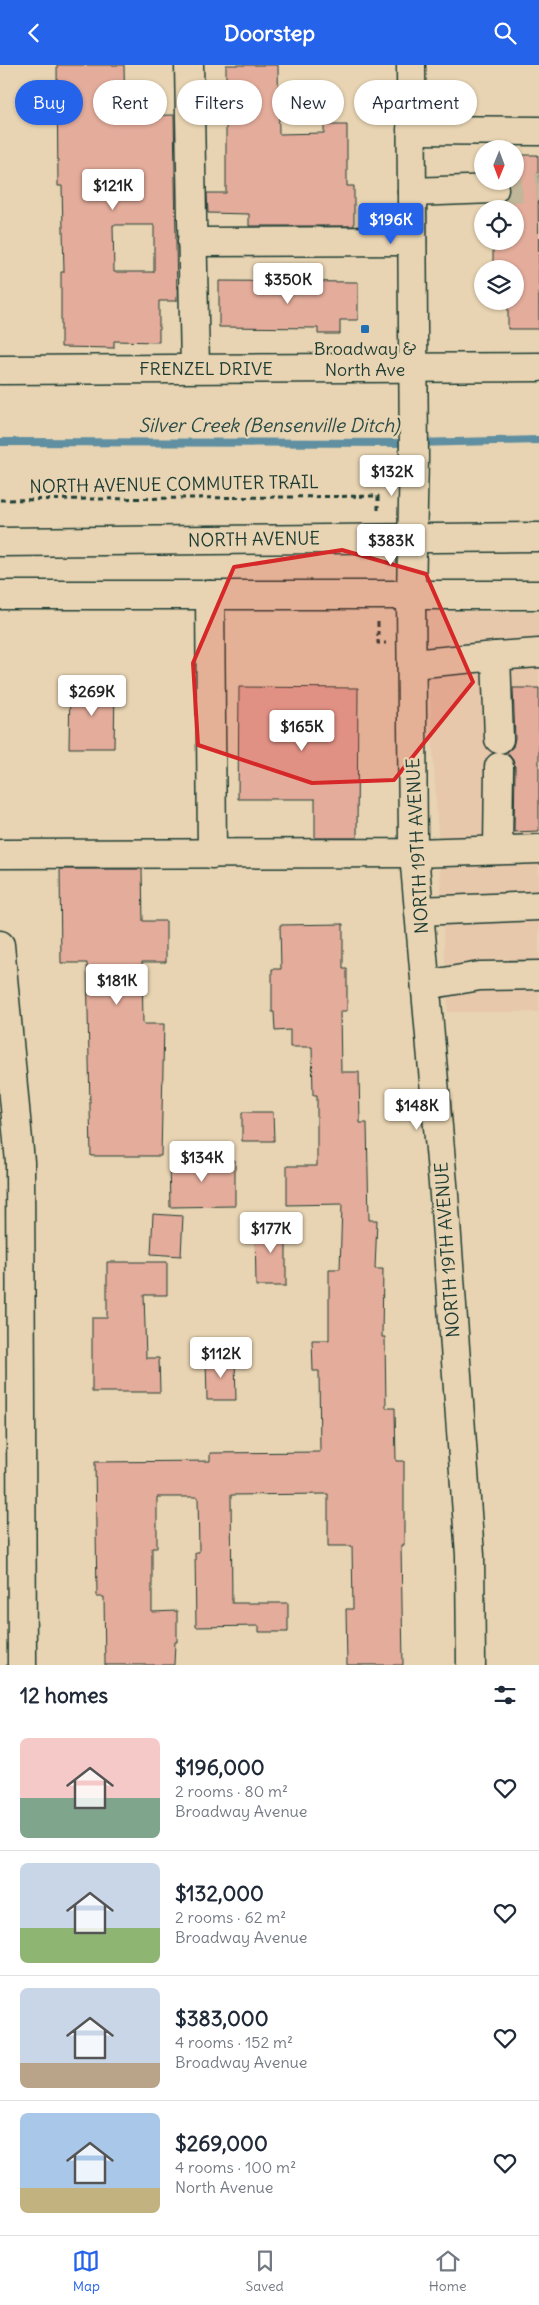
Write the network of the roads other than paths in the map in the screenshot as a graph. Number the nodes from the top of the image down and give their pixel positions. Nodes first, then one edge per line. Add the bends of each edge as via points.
1 (189, 65) edge
2 (411, 65) edge
3 (411, 131) junction
4 (539, 131) edge
5 (474, 190) tunnel mouth
6 (412, 193) junction
7 (412, 241) junction
8 (192, 242) junction
9 (539, 367) edge
10 (195, 368) junction
11 (413, 368) junction
12 (0, 370) edge
13 (412, 537) junction
14 (539, 537) edge
15 (0, 542) edge
16 (0, 595) edge
17 (210, 595) junction
18 (411, 595) junction
19 (539, 595) edge
20 (539, 653) edge
21 (496, 656) junction
22 (412, 664) junction
23 (499, 739) dead end
24 (499, 767) dead end
25 (539, 849) edge
26 (498, 851) junction
27 (414, 853) junction
28 (212, 854) junction
29 (0, 855) edge
30 (539, 906) edge
31 (419, 911) junction
32 (0, 945) edge
33 (539, 975) edge
34 (426, 985) junction
35 (10, 1506) edge
36 (22, 1665) edge
37 (471, 1665) edge

1 - 8 street
2 - 3 street, NORTH 19TH AVENUE
3 - 4 street
3 - 6 street, NORTH 19TH AVENUE
5 - 6 street
6 - 7 street, NORTH 19TH AVENUE
7 - 8 street
7 - 11 street, NORTH 19TH AVENUE
8 - 10 street
9 - 11 street, FRENZEL DRIVE
10 - 11 street, FRENZEL DRIVE
10 - 12 street, FRENZEL DRIVE
11 - 13 street, NORTH 19TH AVENUE
13 - 14 street, NORTH AVENUE
13 - 15 street, NORTH AVENUE
13 - 18 street, NORTH 19TH AVENUE
16 - 17 street
17 - 18 street
17 - 28 street
18 - 19 street
18 - 22 street, NORTH 19TH AVENUE
20 - 21 street
21 - 22 street
21 - 23 street
22 - 27 street, NORTH 19TH AVENUE
24 - 26 street
25 - 26 street
26 - 27 street
27 - 28 street
27 - 31 street, NORTH 19TH AVENUE
28 - 29 street
30 - 31 street
31 - 34 street, NORTH 19TH AVENUE
32 - 35 street via 20,1162
33 - 34 street via 480,976
34 - 37 street, NORTH 19TH AVENUE via 470,1555
35 - 36 street

